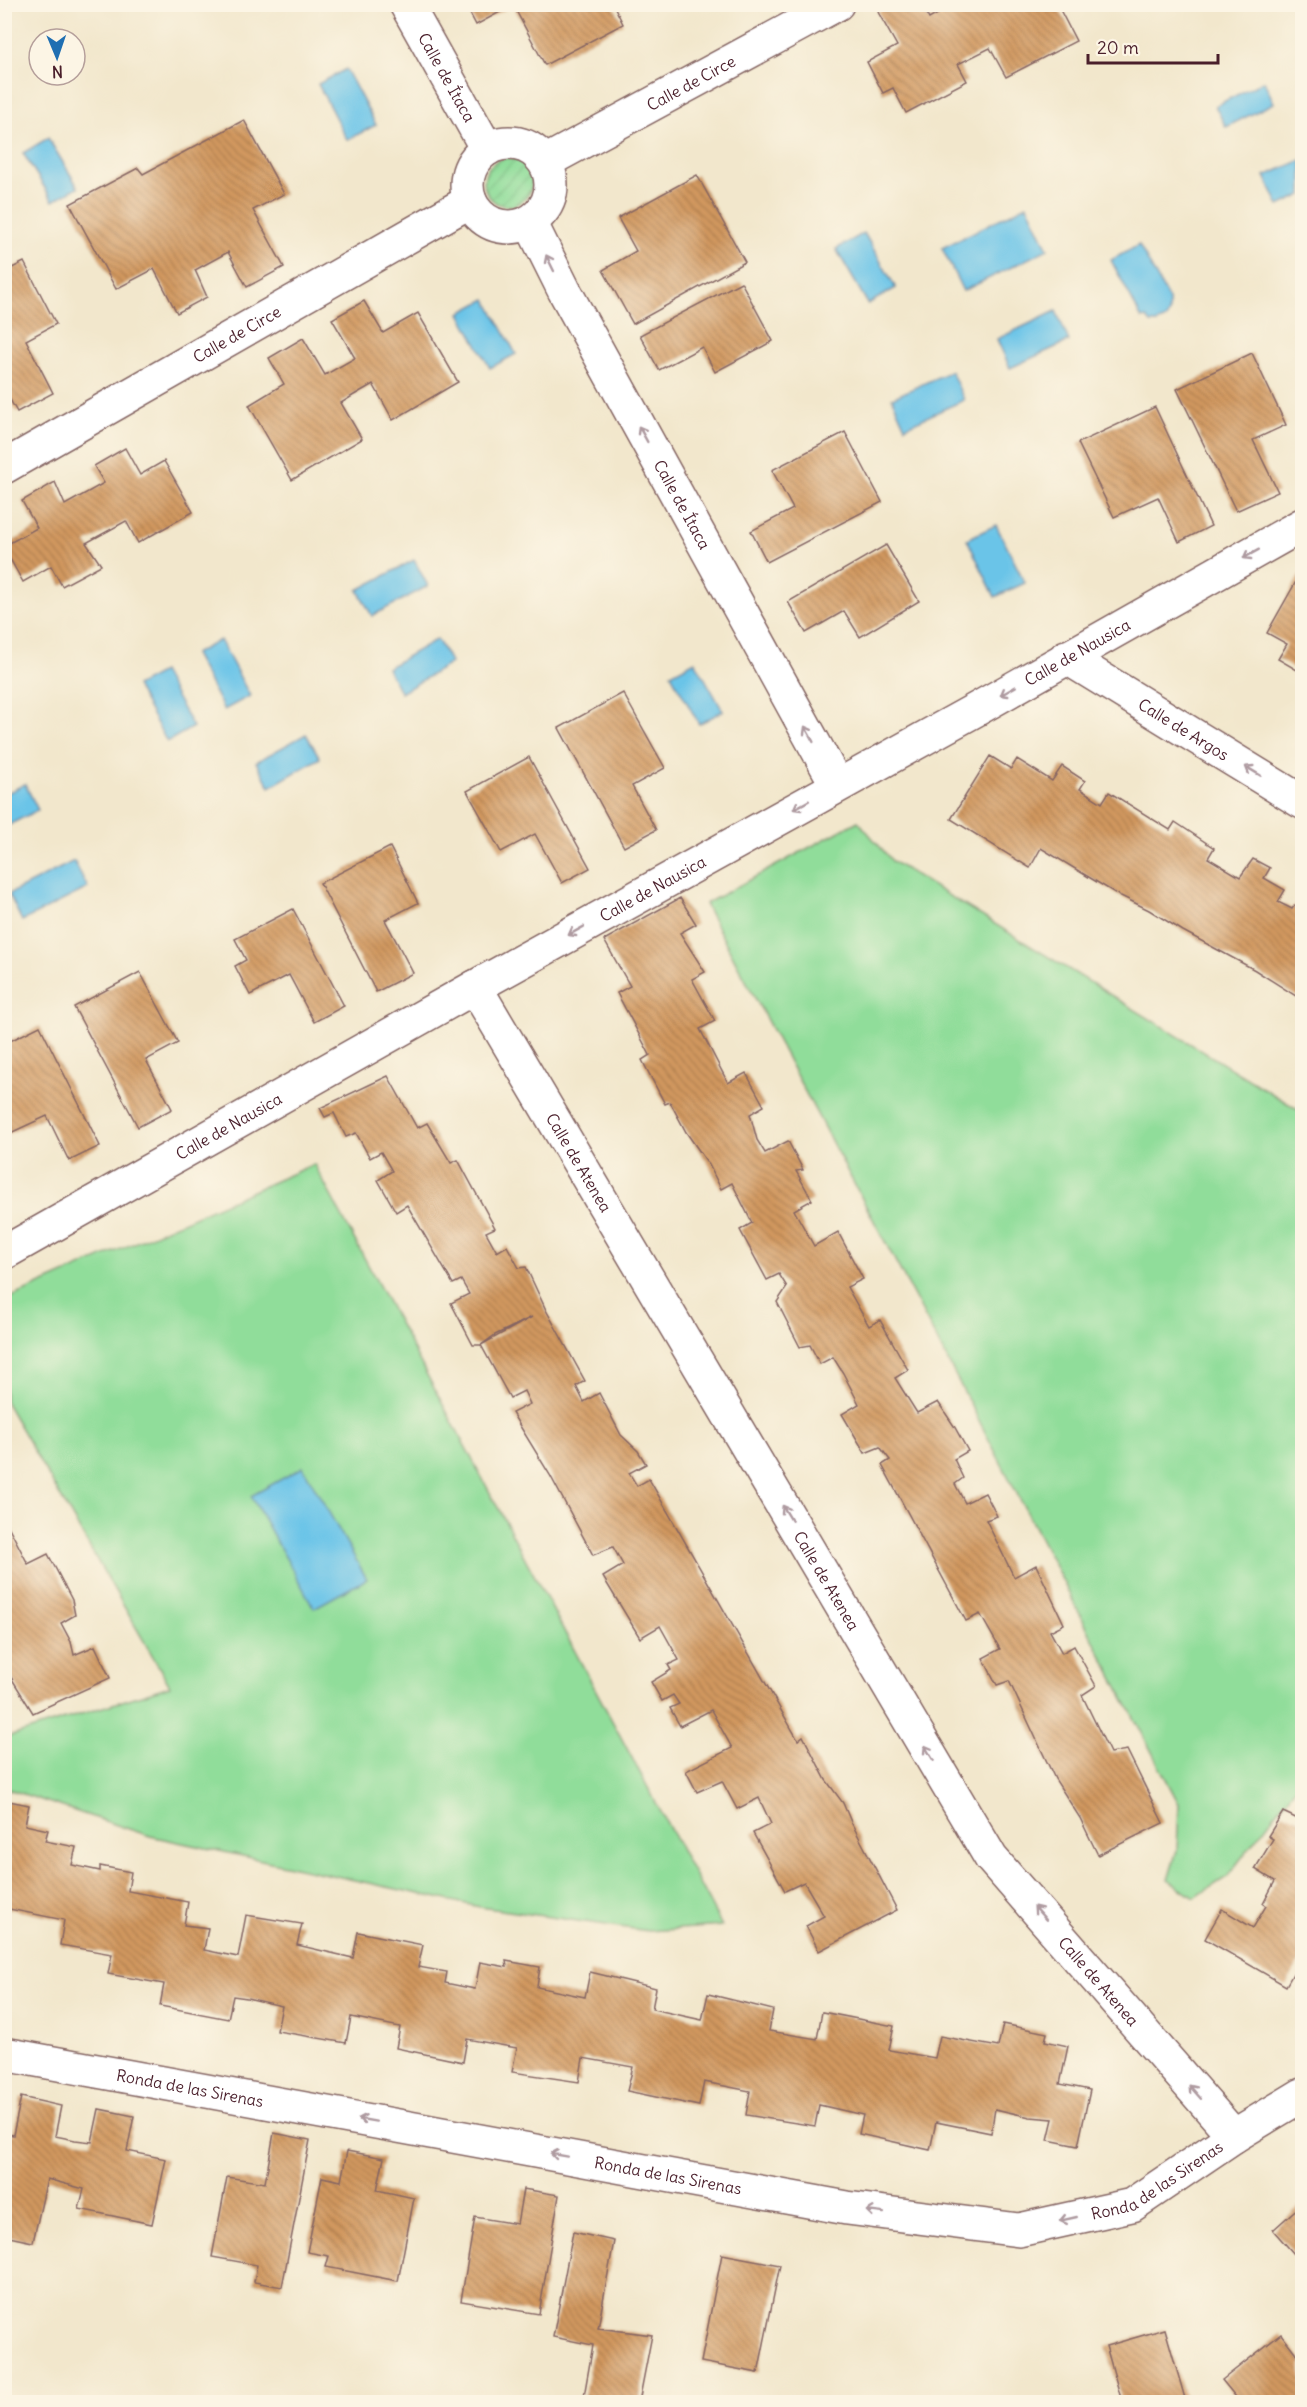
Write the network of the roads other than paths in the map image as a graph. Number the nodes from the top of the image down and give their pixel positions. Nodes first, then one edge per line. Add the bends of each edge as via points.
1 (406, 4) edge
2 (837, 4) edge
3 (487, 149) junction
4 (546, 162) junction
5 (470, 201) junction
6 (530, 222) junction
7 (4, 468) edge
8 (1302, 525) edge
9 (1066, 657) junction
10 (837, 785) junction
11 (1302, 802) edge
12 (474, 987) junction
13 (4, 1253) edge
14 (4, 2054) edge
15 (1302, 2096) edge
16 (1234, 2136) junction

1 - 3 street, Calle de Ítaca
2 - 4 street, Calle de Circe
3 - 4 street via 512,143 536,152
3 - 5 street via 467,178
4 - 6 street via 552,188 549,201
5 - 6 street via 476,212 496,225 513,227
5 - 7 street, Calle de Circe
10 -> 6 street, Calle de Ítaca
8 -> 9 street, Calle de Nausica
9 -> 10 street, Calle de Nausica
11 -> 9 street, Calle de Argos
10 -> 12 street, Calle de Nausica
12 - 13 street, Calle de Nausica
16 -> 12 street, Calle de Atenea via 991,1858
16 -> 14 street, Ronda de las Sirenas via 1132,2205 1019,2230 847,2208
15 - 16 street, Ronda de las Sirenas

